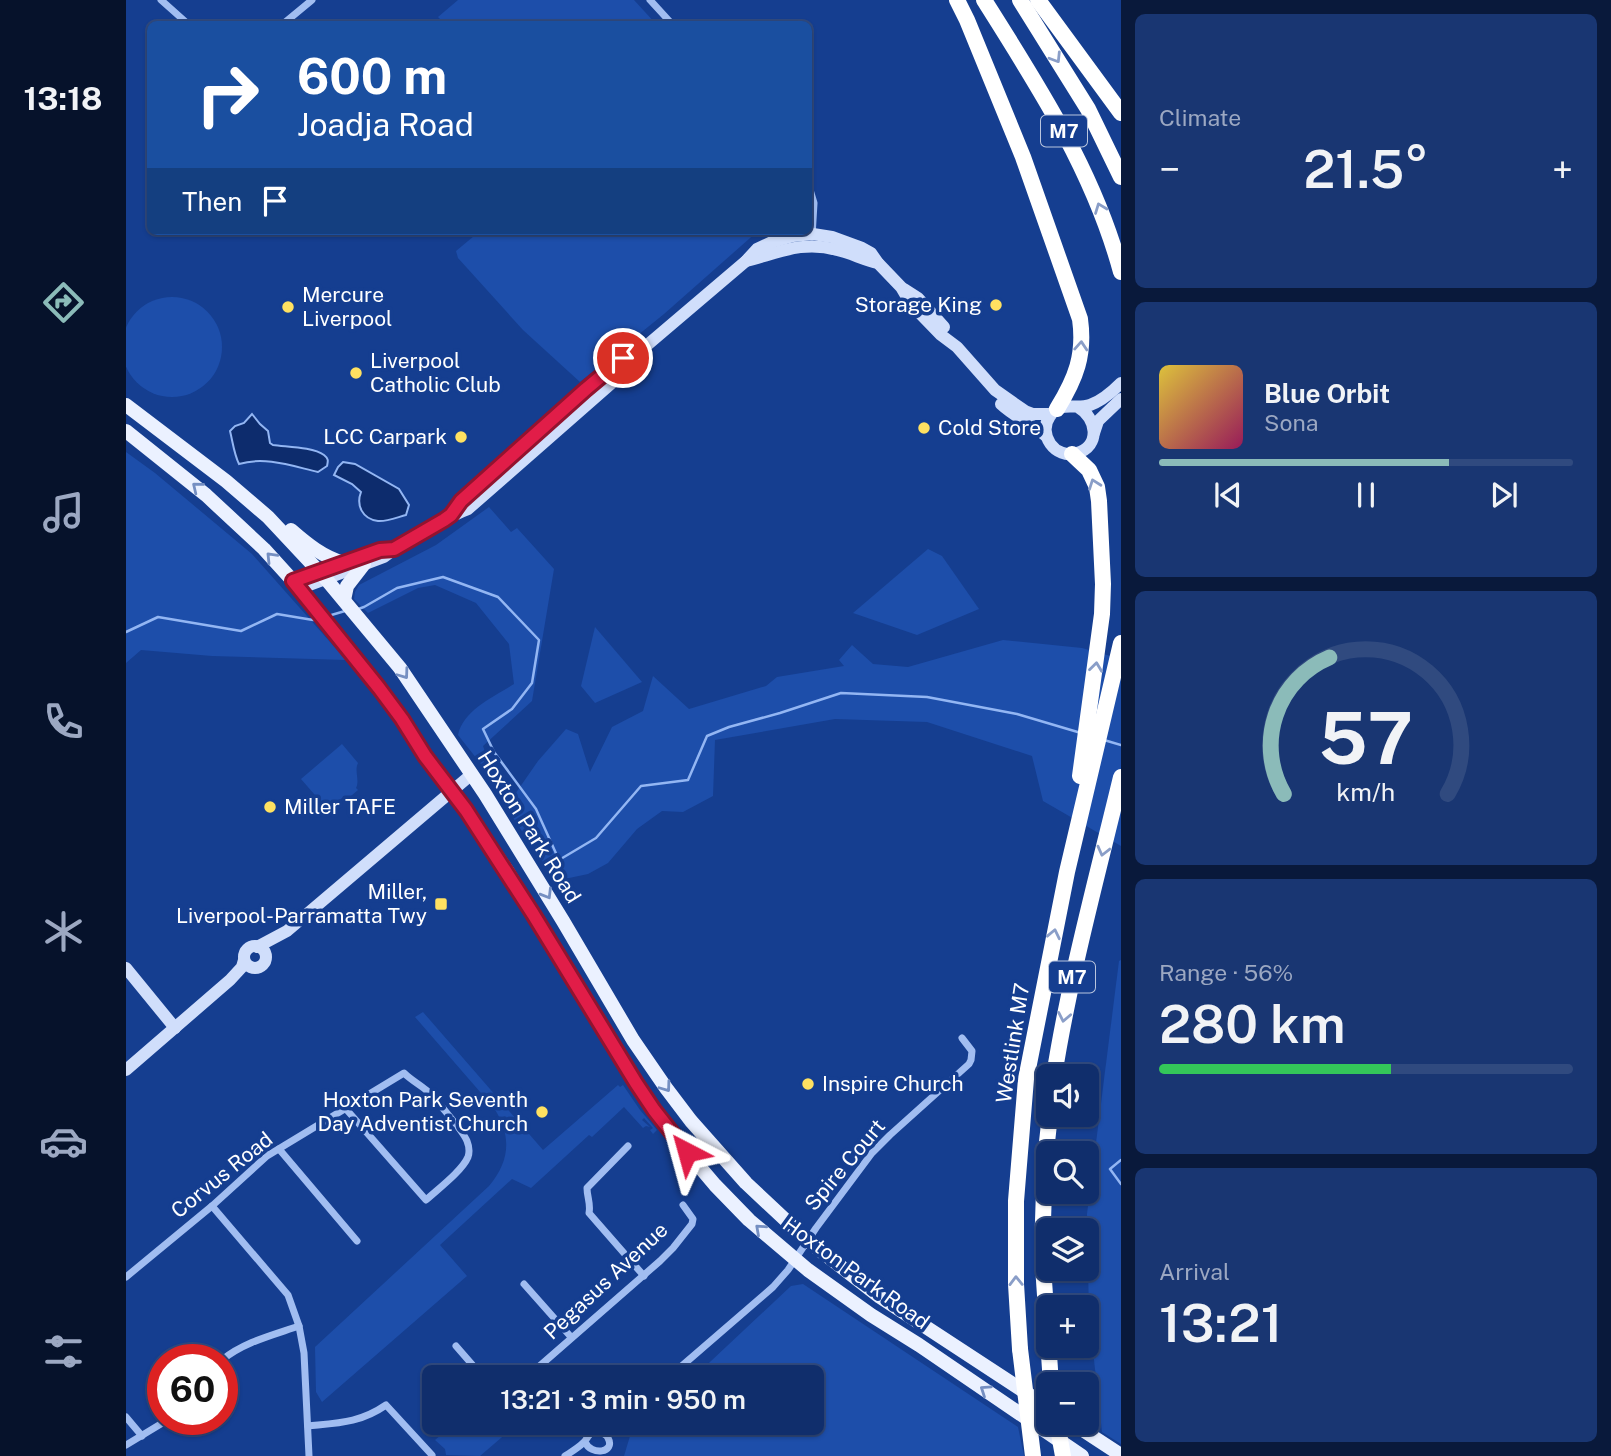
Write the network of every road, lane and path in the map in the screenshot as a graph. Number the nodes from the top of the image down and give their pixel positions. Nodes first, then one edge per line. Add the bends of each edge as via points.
1 (161, 0) edge
2 (312, 0) edge
3 (650, 0) edge
4 (957, 0) edge
5 (984, 0) edge
6 (1020, 0) edge
7 (1038, 0) edge
8 (185, 21) edge
9 (287, 21) edge
10 (669, 21) edge
11 (1121, 113) edge
12 (1121, 177) edge
13 (812, 196) edge
14 (812, 240) junction
15 (1121, 272) edge
16 (1121, 383) edge
17 (995, 390) junction
18 (1121, 399) edge
19 (126, 405) edge
20 (1078, 407) junction
21 (1054, 411) junction
22 (126, 431) edge
23 (1094, 433) junction
24 (1046, 436) junction
25 (1072, 454) junction
26 (239, 492) junction
27 (394, 549) junction
28 (344, 563) junction
29 (364, 564) junction
30 (323, 575) junction
31 (296, 585) junction
32 (343, 598) junction
33 (1121, 643) edge
34 (472, 775) junction
35 (1121, 777) edge
36 (1121, 789) edge
37 (452, 790) junction
38 (1110, 822) junction
39 (1067, 872) junction
40 (287, 931) junction
41 (257, 947) junction
42 (266, 958) junction
43 (247, 964) junction
44 (126, 968) edge
45 (175, 1028) junction
46 (962, 1038) dead end
47 (1056, 1064) edge
48 (126, 1070) edge
49 (346, 1109) junction
50 (1049, 1127) edge
51 (628, 1146) dead end
52 (279, 1149) junction
53 (683, 1205) dead end
54 (212, 1206) junction
55 (356, 1241) dead end
56 (808, 1241) junction
57 (796, 1260) junction
58 (644, 1276) junction
59 (126, 1277) edge
60 (524, 1284) dead end
61 (299, 1326) junction
62 (571, 1338) junction
63 (456, 1346) dead end
64 (238, 1349) edge
65 (473, 1365) edge
66 (543, 1365) edge
67 (683, 1365) edge
68 (1050, 1372) edge
69 (1036, 1399) edge
70 (126, 1417) edge
71 (308, 1426) junction
72 (147, 1433) edge
73 (585, 1435) edge
74 (591, 1435) edge
75 (606, 1435) edge
76 (1059, 1435) edge
77 (1090, 1435) edge
78 (142, 1436) junction
79 (587, 1438) junction
80 (126, 1445) edge
81 (607, 1454) edge
82 (432, 1455) edge
83 (1121, 1455) edge
84 (309, 1456) edge
85 (565, 1456) edge
86 (597, 1456) edge
87 (1033, 1456) edge
88 (1063, 1456) edge
89 (1082, 1456) edge

1 - 8 street
2 - 9 street
3 - 10 street
21 -> 4 highway via 1078,368 1082,332 1023,157
15 -> 5 highway, M7 via 1103,215 1071,144
6 -> 12 highway, M7 via 1088,109
7 - 11 highway
13 - 14 street
14 - 17 main road via 878,263 937,318
14 - 27 main road via 746,261 468,509
16 - 20 main road via 1099,401
17 - 21 main road via 1033,414
17 - 24 main road via 999,402 1011,413
18 - 23 main road via 1098,421
19 - 26 main road, Hoxton Park Road
20 - 21 main road via 1068,405
20 - 23 main road via 1090,417
21 - 24 main road via 1045,425
31 -> 22 main road, Hoxton Park Road via 206,495
23 - 25 main road via 1087,447
24 - 25 main road via 1055,450
39 -> 25 highway via 1102,614 1097,487 1089,470
26 - 28 main road via 317,551
26 - 30 main road, Hoxton Park Road
27 - 28 main road
27 - 29 main road
28 - 30 main road
29 - 30 main road
29 - 32 main road
30 - 31 main road
30 - 32 main road, Hoxton Park Road
31 - 37 main road, Hoxton Park Road
32 -> 34 main road, Hoxton Park Road via 400,668
33 - 39 highway, Westlink M7 / M7
34 - 37 main road
34 -> 56 main road, Hoxton Park Road via 666,1088 746,1183
35 - 38 highway, M7
36 - 38 highway
37 - 40 main road
57 -> 37 main road, Hoxton Park Road via 729,1199 654,1110
38 -> 47 highway, M7
87 -> 39 highway, Westlink M7 / M7, bridge via 1020,1349 1016,1201 1025,1090
40 - 41 main road
40 - 42 main road
41 - 42 main road
41 - 43 main road via 246,951
42 - 43 main road via 261,967
43 - 45 main road
44 - 45 main road
45 - 48 main road
46 - 56 street, Spire Court via 972,1051 969,1064 872,1153
49 - 49 street, Corvus Road via 426,1200 467,1159 470,1151 463,1133 426,1090 404,1073
49 - 52 street, Corvus Road
50 - 68 highway via 1042,1251
51 - 58 street via 587,1188 589,1213
52 - 54 street, Corvus Road
52 - 55 street
53 - 58 street, Pegasus Avenue via 692,1224
54 - 59 street, Corvus Road
54 - 61 street via 288,1295
56 - 57 street, Spire Court
56 - 69 main road, Hoxton Park Road via 880,1297
57 - 67 street, Spire Court via 773,1287
89 -> 57 main road, Hoxton Park Road
58 - 62 street, Pegasus Avenue
60 - 62 street
61 - 64 street
61 - 71 street
62 - 66 street, Pegasus Avenue
63 - 65 street
70 - 78 street
71 - 82 street via 350,1422 386,1405
71 - 84 street
72 - 78 street
73 - 79 street
74 - 79 street
75 - 81 street via 610,1443
76 - 88 highway, bridge
77 - 83 main road
78 - 80 street
79 - 85 street
79 - 86 street via 587,1450
81 - 86 street

